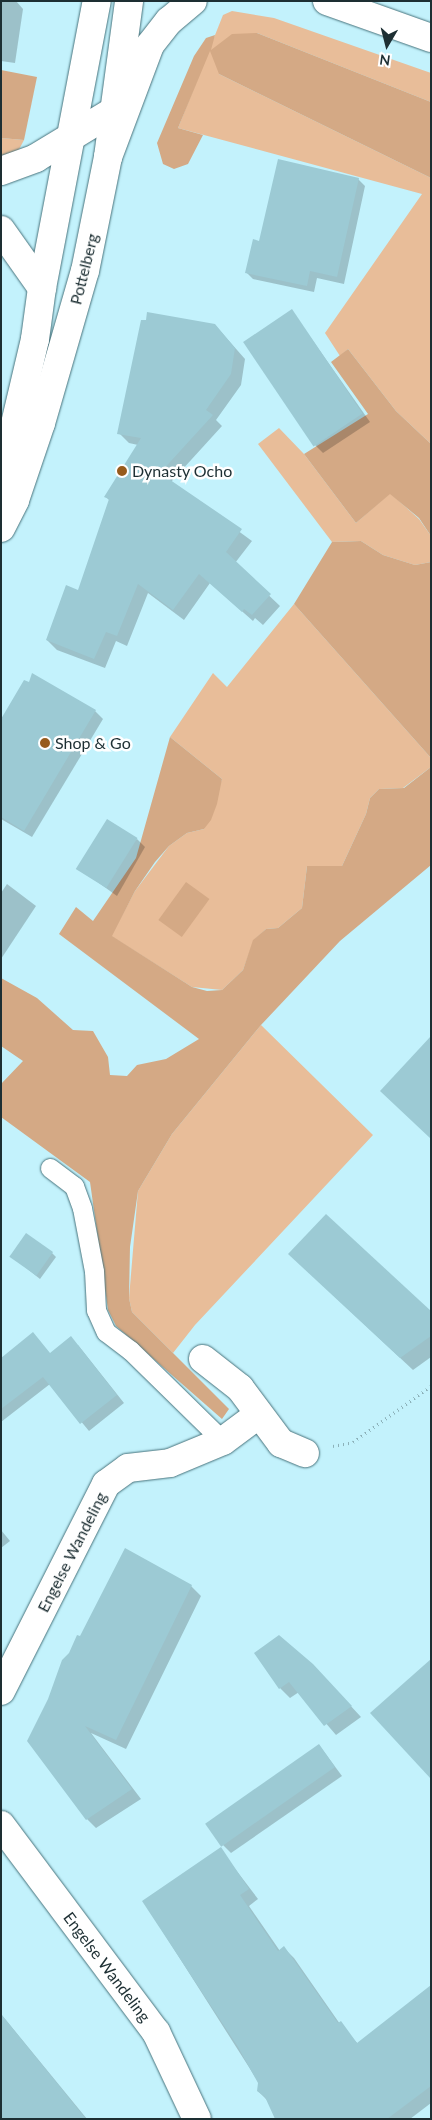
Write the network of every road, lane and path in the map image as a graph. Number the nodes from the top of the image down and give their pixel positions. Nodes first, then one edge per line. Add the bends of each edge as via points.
1 (97, 1) edge
2 (129, 1) edge
3 (193, 1) edge
4 (327, 1) edge
5 (431, 38) edge
6 (112, 112) junction
7 (72, 134) junction
8 (108, 156) junction
9 (1, 171) edge
10 (1, 230) edge
11 (42, 288) junction
12 (1, 483) edge
13 (1, 528) edge
14 (50, 1168) dead end
15 (203, 1359) dead end
16 (431, 1386) edge
17 (258, 1415) junction
18 (223, 1441) junction
19 (305, 1452) joint
20 (1, 1691) edge
21 (1, 1825) edge
22 (197, 2119) edge

1 - 7 main road
2 - 6 main road, Pottelberg
3 - 8 main road via 169,21 150,45
4 - 5 main road
6 - 7 main road
6 - 8 main road, Pottelberg
7 - 9 main road via 36,158
7 - 11 main road
8 - 13 main road, Pottelberg via 85,271 48,401 15,500
10 - 11 main road
11 - 12 main road via 35,339
14 - 18 lane via 74,1186 82,1208 94,1271 96,1310 106,1332 130,1350
15 - 17 main road via 240,1388
16 - 19 path via 353,1442
17 - 18 main road, Engelse Wandeling
17 - 19 main road via 281,1443
18 - 20 main road, Engelse Wandeling via 170,1463 128,1468 106,1484
21 - 22 main road, Engelse Wandeling via 156,2032

